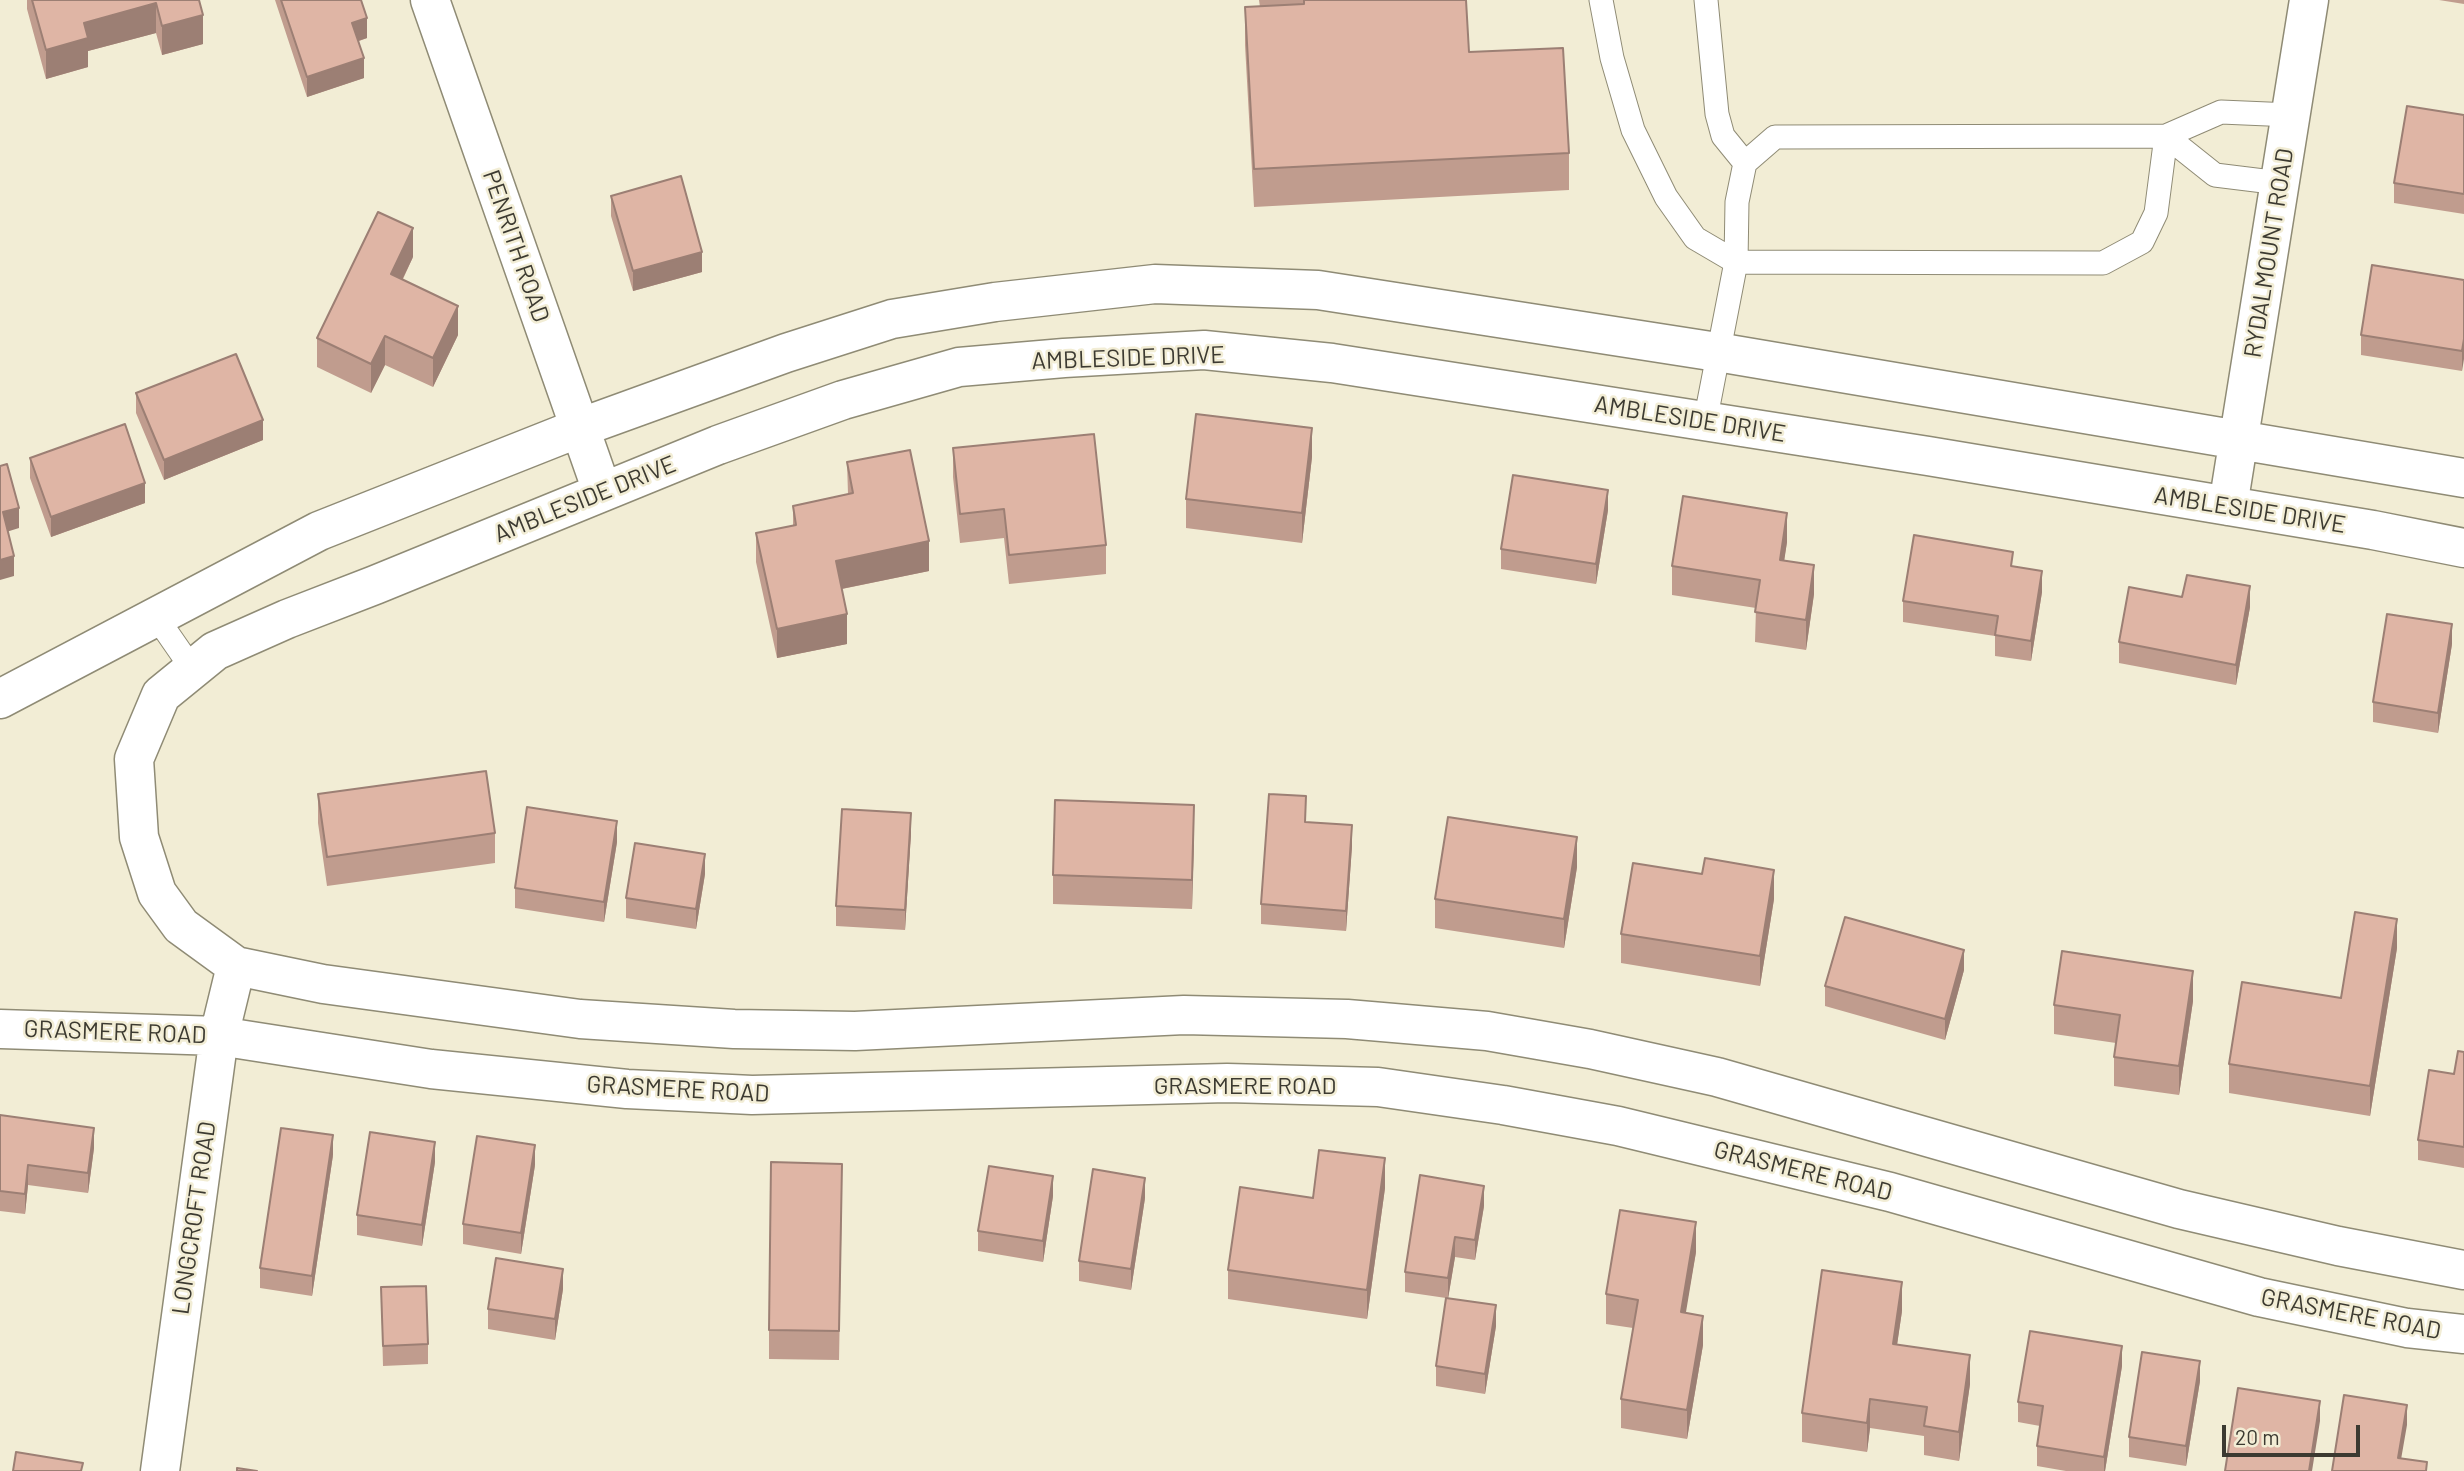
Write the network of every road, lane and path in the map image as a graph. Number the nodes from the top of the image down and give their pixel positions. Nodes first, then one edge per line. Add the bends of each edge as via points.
1 (430, 0) edge
2 (1601, 0) edge
3 (1706, 0) edge
4 (2309, 0) edge
5 (2291, 116) junction
6 (2166, 136) junction
7 (1745, 163) junction
8 (2280, 183) junction
9 (1736, 262) junction
10 (1717, 352) junction
11 (1705, 422) junction
12 (579, 428) junction
13 (2240, 440) junction
14 (2464, 478) edge
15 (602, 491) junction
16 (2228, 506) junction
17 (2464, 548) edge
18 (157, 618) junction
19 (193, 670) junction
20 (0, 699) edge
21 (236, 966) junction
22 (0, 1028) edge
23 (219, 1036) junction
24 (2464, 1270) edge
25 (2464, 1334) edge
26 (160, 1471) edge

1 - 12 street, PENRITH ROAD
2 - 9 lane via 1633,130 1666,197 1695,239
3 - 7 lane via 1717,114 1723,136
4 - 5 street, RYDALMOUNT ROAD
5 - 6 lane via 2221,112
5 - 8 street, RYDALMOUNT ROAD
6 - 7 lane via 1775,137
6 - 8 lane via 2215,175
6 - 9 lane via 2156,213 2142,242 2103,263
7 - 9 lane via 1737,202
8 - 13 street, RYDALMOUNT ROAD
9 - 10 lane
10 - 11 lane
10 - 12 street via 1318,290 1155,284 892,319
10 - 13 street
11 - 15 street, AMBLESIDE DRIVE via 1332,363 1204,350 1076,357 959,367 934,374 843,400
11 - 16 street, AMBLESIDE DRIVE
12 - 15 street, PENRITH ROAD
12 - 18 street via 319,531
13 - 14 street
13 - 16 street, RYDALMOUNT ROAD
15 - 19 street, AMBLESIDE DRIVE via 287,619 215,651
16 - 17 street, AMBLESIDE DRIVE
18 - 19 lane
18 - 20 street
19 - 21 street, AMBLESIDE DRIVE via 161,695 134,759 139,836 157,893 181,926
21 - 23 street, LONGCROFT ROAD
21 - 24 street via 323,984 580,1019 734,1030 855,1031 1184,1015 1346,1018 1487,1031 1717,1077 2179,1209
22 - 23 street, GRASMERE ROAD
23 - 25 street, GRASMERE ROAD via 431,1069 724,1094 1227,1083 1378,1087 1618,1126 1889,1192 2259,1297 2407,1328
23 - 26 street, LONGCROFT ROAD

